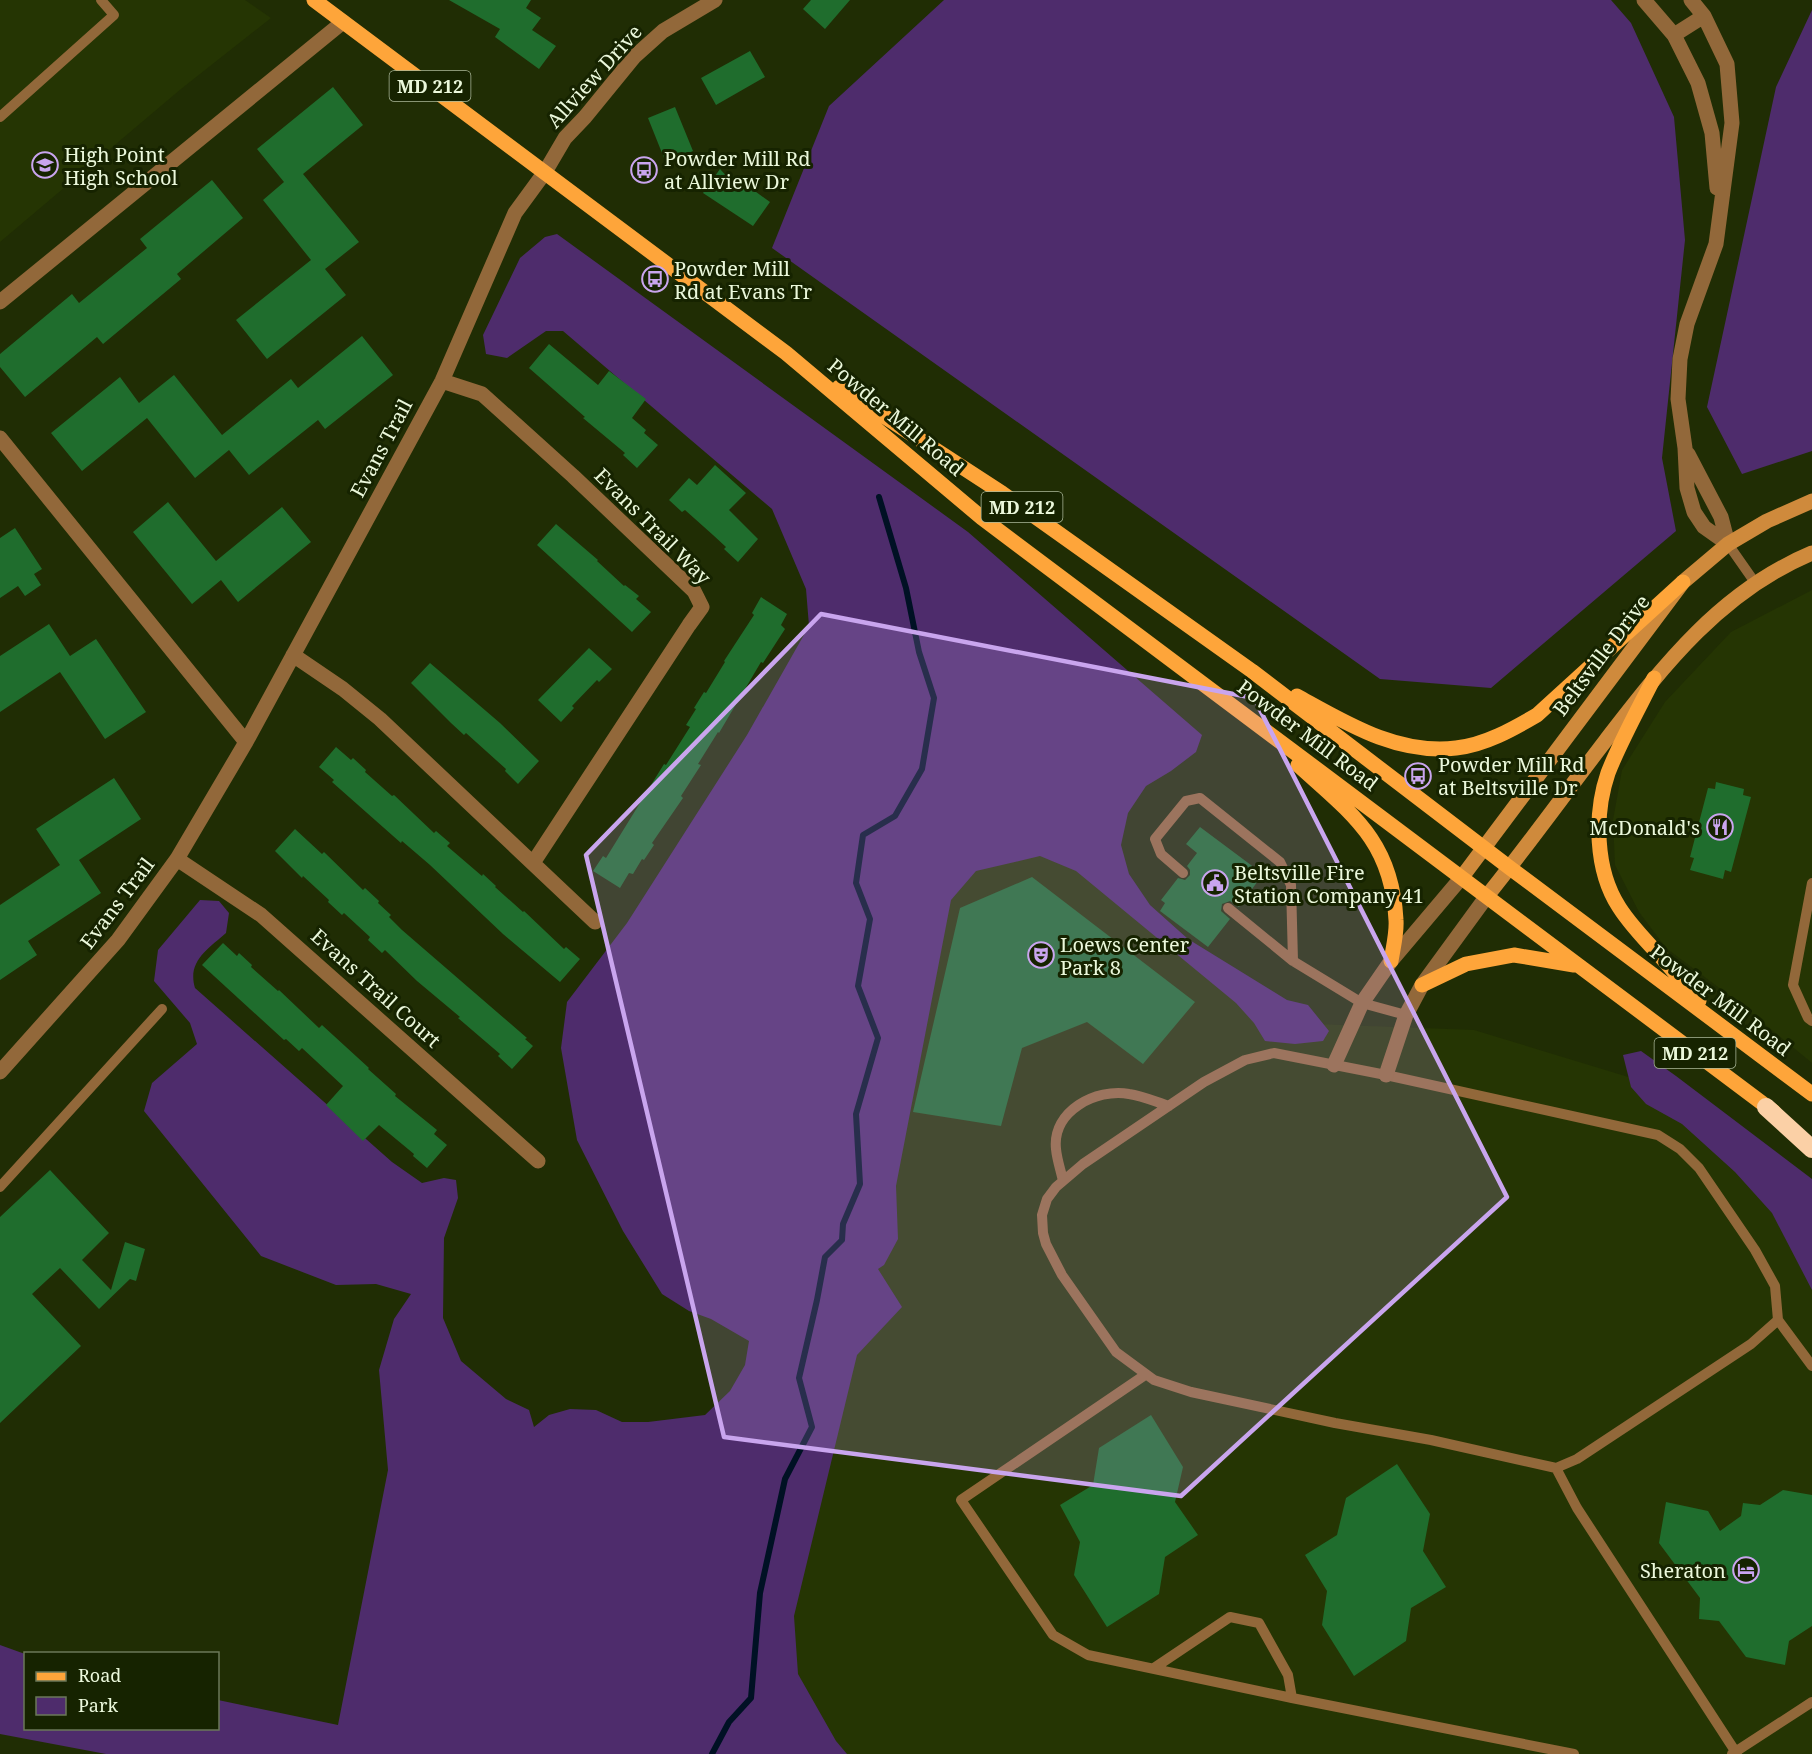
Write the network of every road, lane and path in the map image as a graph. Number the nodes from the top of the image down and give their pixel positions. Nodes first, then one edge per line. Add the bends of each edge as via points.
1 (101, 0) edge
2 (314, 0) edge
3 (715, 0) edge
4 (1644, 0) edge
5 (1679, 0) edge
6 (1691, 0) edge
7 (1699, 19) junction
8 (343, 22) junction
9 (1674, 35) junction
10 (0, 117) edge
11 (545, 172) junction
12 (1720, 214) junction
13 (0, 302) edge
14 (786, 353) junction
15 (442, 381) junction
16 (0, 438) edge
17 (1685, 448) junction
18 (1812, 501) edge
19 (1728, 544) junction
20 (1810, 558) edge
21 (1683, 582) junction
22 (1756, 584) junction
23 (293, 655) junction
24 (1252, 671) junction
25 (1654, 678) junction
26 (1227, 701) junction
27 (246, 742) junction
28 (1484, 848) junction
29 (177, 859) junction
30 (533, 863) junction
31 (1510, 868) junction
32 (1183, 873) dead end
33 (1462, 877) junction
34 (1812, 883) edge
35 (1487, 896) junction
36 (1228, 908) dead end
37 (595, 922) dead end
38 (1293, 961) junction
39 (1391, 961) junction
40 (1577, 966) junction
41 (1422, 985) junction
42 (1362, 1004) junction
43 (162, 1009) dead end
44 (1406, 1015) junction
45 (1716, 1022) junction
46 (1812, 1022) edge
47 (1334, 1065) junction
48 (0, 1072) edge
49 (1386, 1076) junction
50 (1812, 1094) edge
51 (1169, 1106) junction
52 (1766, 1107) junction
53 (1812, 1141) edge
54 (1812, 1149) edge
55 (538, 1161) dead end
56 (1063, 1181) junction
57 (0, 1187) edge
58 (1778, 1320) junction
59 (1812, 1366) edge
60 (1145, 1375) junction
61 (1556, 1468) junction
62 (1154, 1668) junction
63 (1292, 1698) junction
64 (1812, 1702) edge
65 (1735, 1753) edge
66 (1574, 1754) edge

1 - 10 lane via 114,15
2 - 8 main road, Powder Mill Road / MD 212
3 - 11 street, Allview Drive via 663,31 634,57 565,138
4 - 9 street
5 - 7 street
6 - 7 street
7 - 9 street
7 - 12 street via 1727,64 1729,82 1732,123
8 - 11 main road, Powder Mill Road / MD 212
8 - 13 street
9 - 12 street via 1698,83 1712,133
11 - 14 main road, Powder Mill Road / MD 212
11 - 15 street, Evans Trail via 515,213
12 - 17 street via 1716,244 1687,324 1680,359 1678,399
14 - 24 main road, Powder Mill Road / MD 212 via 1002,493
14 - 26 main road, Powder Mill Road / MD 212 via 982,518
15 - 23 street, Evans Trail
15 - 30 street, Evans Trail Way via 482,394 694,591 702,607
16 - 27 street
17 - 19 street via 1721,517
17 - 19 street via 1687,488 1694,512 1704,527
18 - 19 street, Beltsville Drive
19 - 21 street, Beltsville Drive
19 - 22 lane
20 - 22 street via 1794,560
21 - 24 main road via 1537,715 1502,734 1458,748 1432,749 1390,742 1356,728
21 - 28 street, Beltsville Drive
22 - 25 street via 1709,618
23 - 27 street, Evans Trail
23 - 30 street via 380,719
24 - 28 main road, Powder Mill Road / MD 212
25 - 31 street
25 - 45 main road via 1608,773 1601,804 1601,857 1612,894 1632,926
26 - 33 main road, Powder Mill Road / MD 212
26 - 39 main road via 1357,819 1377,845 1395,905 1397,922
27 - 29 street, Evans Trail
28 - 31 main road, Powder Mill Road / MD 212
28 - 33 street, Beltsville Drive
29 - 48 street, Evans Trail via 118,940
29 - 55 street, Evans Trail Court via 261,915
30 - 37 street
31 - 35 street
31 - 45 main road, Powder Mill Road / MD 212
32 - 38 lane via 1161,854 1155,839 1186,801 1200,798 1280,862 1292,885
33 - 35 main road, Powder Mill Road / MD 212
33 - 39 street
34 - 46 lane via 1793,985
35 - 40 main road, Powder Mill Road / MD 212
35 - 41 street
36 - 38 lane
38 - 42 lane
39 - 42 street
40 - 41 main road via 1514,955 1466,964
40 - 52 main road, Powder Mill Road / MD 212
41 - 44 street
42 - 44 lane
42 - 47 street
43 - 57 lane
44 - 49 street
45 - 50 main road, Powder Mill Road / MD 212
47 - 49 lane
47 - 51 lane via 1274,1053 1262,1055 1225,1070
49 - 58 lane via 1658,1136 1680,1149 1699,1168 1755,1250 1775,1286
51 - 56 lane
51 - 56 lane via 1128,1093 1097,1096 1075,1106 1062,1119 1056,1135
52 - 53 main road, Powder Mill Road / MD 212
52 - 54 highway
56 - 60 lane via 1044,1207 1046,1244 1062,1275 1116,1352
58 - 59 lane
58 - 61 lane via 1751,1344 1577,1459
60 - 61 lane via 1191,1392
60 - 62 lane via 962,1500 1053,1635 1088,1655
61 - 65 lane via 1576,1508
62 - 63 lane
62 - 63 lane via 1230,1617 1259,1623 1288,1675
63 - 66 lane
64 - 65 lane

